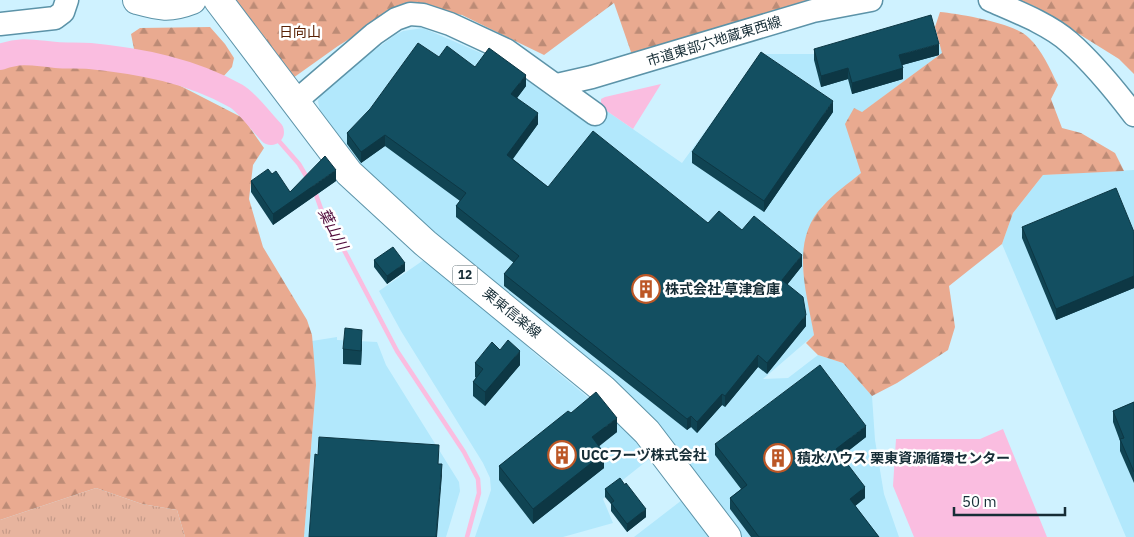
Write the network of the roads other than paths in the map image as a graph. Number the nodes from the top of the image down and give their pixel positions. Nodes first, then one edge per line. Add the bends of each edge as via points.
1 (67, 0) edge
2 (137, 0) edge
3 (192, 0) edge
4 (218, 0) edge
5 (871, 0) edge
6 (990, 0) edge
7 (0, 24) edge
8 (557, 85) junction
9 (296, 101) junction
10 (594, 114) dead end
11 (1134, 115) edge
12 (727, 537) edge

1 - 7 street via 63,12 55,18
2 - 3 main road via 162,7
4 - 9 main road, 栗東信楽線 / 12
5 - 8 street, 市道東部六地蔵東西線 via 813,11
6 - 11 street via 1033,19 1068,41 1117,92
8 - 9 street via 506,50 450,24 410,14 374,34
8 - 10 street
9 - 12 main road, 栗東信楽線 / 12 via 348,173 426,243 603,388 647,432

